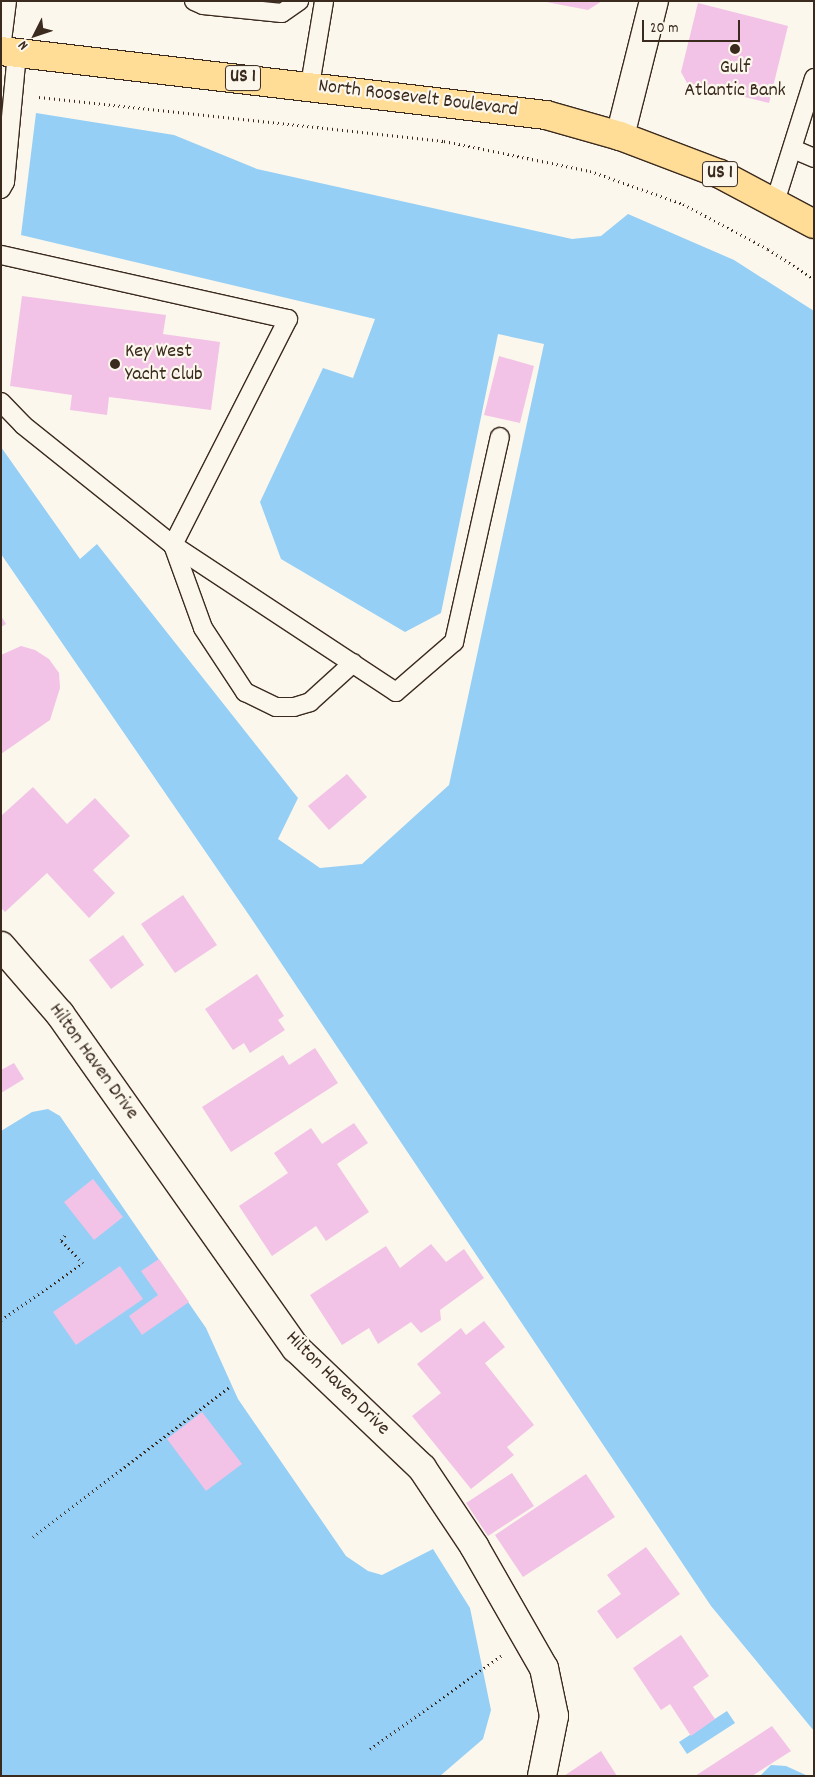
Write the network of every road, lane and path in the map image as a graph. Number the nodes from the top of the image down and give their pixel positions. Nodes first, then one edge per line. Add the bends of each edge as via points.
1 (7, 1) edge
2 (194, 1) edge
3 (300, 1) edge
4 (324, 1) edge
5 (654, 1) edge
6 (6, 51) edge
7 (814, 78) edge
8 (310, 85) junction
9 (13, 94) junction
10 (620, 136) junction
11 (793, 149) junction
12 (814, 158) edge
13 (1, 189) edge
14 (775, 202) junction
15 (814, 224) edge
16 (1, 255) edge
17 (814, 279) edge
18 (1, 402) edge
19 (500, 437) dead end
20 (173, 545) junction
21 (353, 663) junction
22 (1, 946) edge
23 (66, 1234) dead end
24 (1, 1320) edge
25 (229, 1386) dead end
26 (33, 1537) dead end
27 (501, 1656) dead end
28 (370, 1749) dead end
29 (542, 1776) edge

1 - 6 lane
2 - 3 lane via 204,5 282,13
4 - 8 lane
5 - 10 street
6 - 8 main road, North Roosevelt Boulevard / US 1
6 - 9 lane
7 - 11 lane
8 - 10 main road, North Roosevelt Boulevard / US 1 via 546,115
9 - 13 lane via 5,182
9 - 17 path via 444,142 590,171 684,204 768,249
10 - 14 main road, North Roosevelt Boulevard / US 1 via 720,174
11 - 12 lane
11 - 14 lane
14 - 15 main road, North Roosevelt Boulevard / US 1
16 - 20 lane via 288,319
18 - 20 lane via 23,425
19 - 21 lane via 454,642 396,692
20 - 21 lane
20 - 21 lane via 203,628 245,692 276,707 294,707 310,702
22 - 29 street, Hilton Haven Drive via 60,1014 296,1348 422,1468 474,1546 544,1668 554,1716
23 - 24 path via 61,1240 82,1263
25 - 26 path
27 - 28 path

